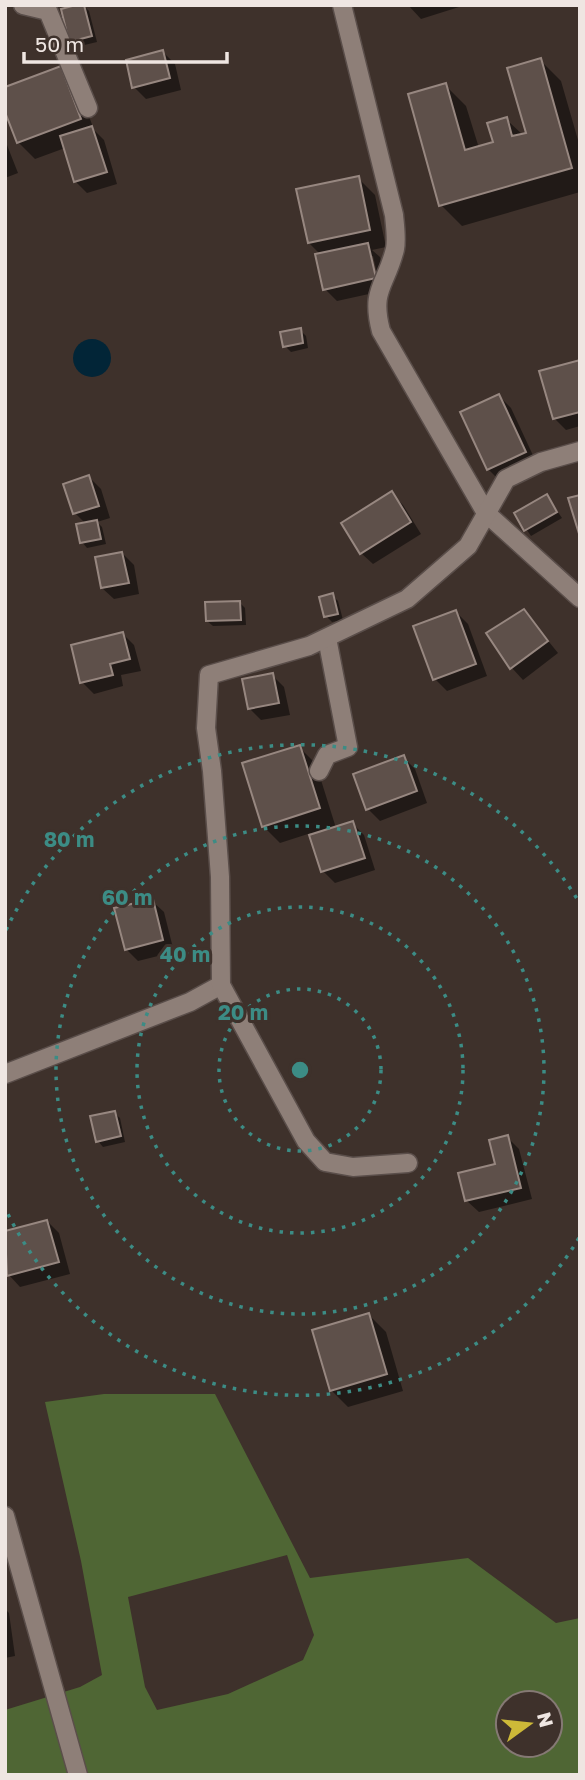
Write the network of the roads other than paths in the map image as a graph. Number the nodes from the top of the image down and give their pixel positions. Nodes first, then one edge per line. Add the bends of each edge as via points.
1 (23, 5) edge
2 (342, 5) edge
3 (88, 108) dead end
4 (580, 451) edge
5 (486, 513) junction
6 (580, 598) edge
7 (327, 638) junction
8 (319, 771) dead end
9 (221, 985) junction
10 (5, 1074) edge
11 (408, 1163) dead end
12 (5, 1516) edge
13 (78, 1775) edge

1 - 3 street via 48,11
2 - 5 street via 394,215 396,247 377,296 381,331
4 - 5 street via 541,462 506,479
5 - 6 street
5 - 7 street via 468,545 407,598
7 - 8 street via 348,747 327,755
7 - 9 street via 209,675 206,728 220,877
9 - 10 street via 190,1002
9 - 11 street via 306,1142 325,1162 353,1167
12 - 13 street

